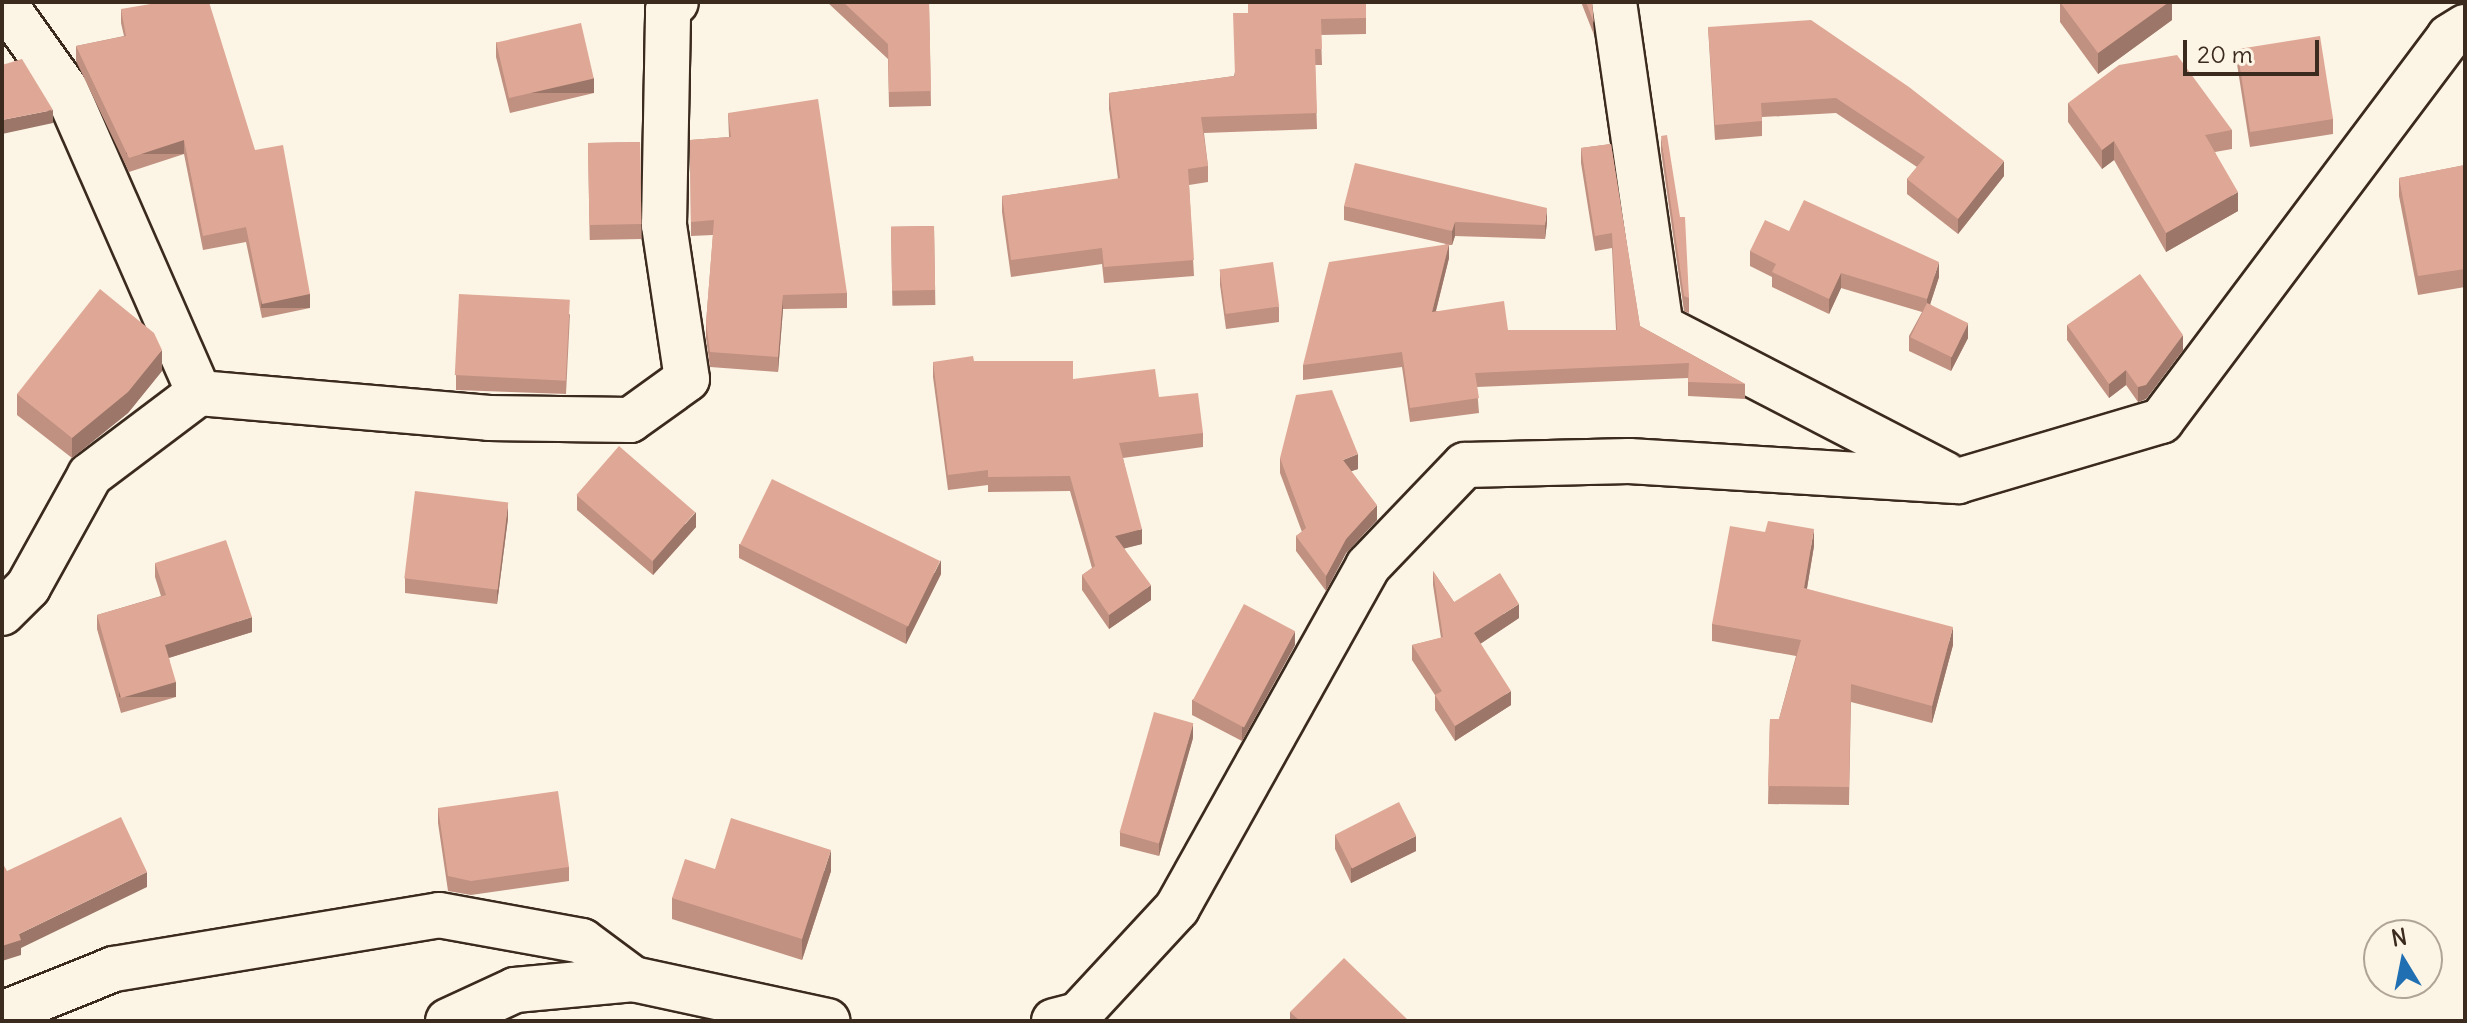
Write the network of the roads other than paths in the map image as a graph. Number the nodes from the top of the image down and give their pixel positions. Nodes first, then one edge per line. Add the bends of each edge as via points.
1 (3, 2) edge
2 (676, 2) edge
3 (1614, 2) edge
4 (2465, 27) edge
5 (199, 393) junction
6 (1958, 481) junction
7 (2, 613) edge
8 (633, 979) junction
9 (2, 1014) edge
10 (448, 1021) edge
11 (828, 1021) edge
12 (1054, 1021) edge

1 - 5 street via 66,90
2 - 5 street via 668,10 664,225 687,379 630,420 489,418
3 - 6 street via 1661,327
4 - 6 street via 2449,37 2161,421
5 - 7 street via 90,475 28,587
6 - 12 street via 1629,461 1465,465 1368,566 1177,908 1078,1015
8 - 9 street via 582,941 439,915 114,969
8 - 10 street via 515,990
8 - 11 street

